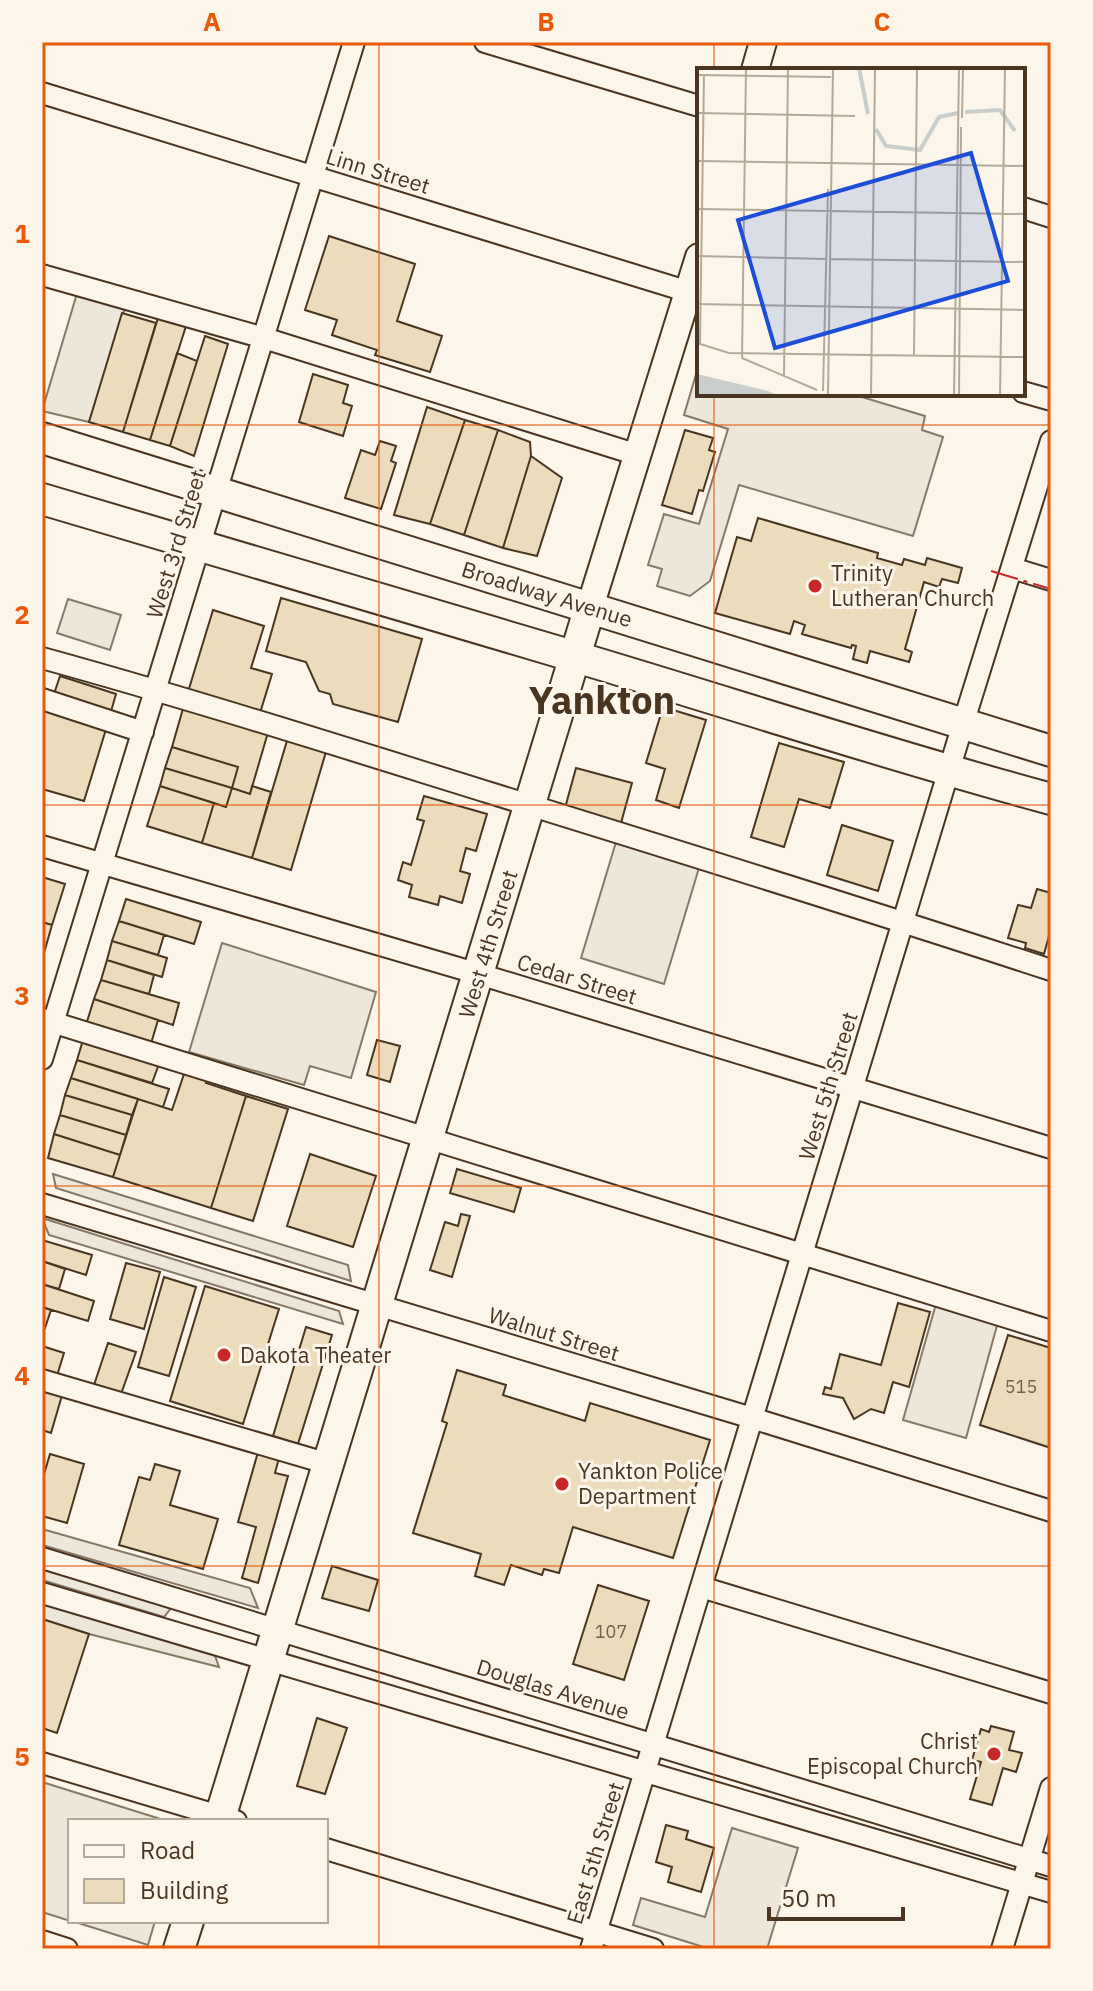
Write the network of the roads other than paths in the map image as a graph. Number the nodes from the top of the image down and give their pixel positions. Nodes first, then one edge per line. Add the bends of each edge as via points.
1 (354, 42) edge
2 (485, 42) edge
3 (763, 42) edge
4 (756, 68) edge
5 (42, 93) edge
6 (697, 105) edge
7 (312, 176) junction
8 (1025, 209) edge
9 (1051, 217) edge
10 (697, 271) edge
11 (42, 275) edge
12 (694, 293) edge
13 (264, 338) junction
14 (1025, 393) edge
15 (1051, 400) edge
16 (42, 438) edge
17 (1051, 441) edge
18 (638, 455) junction
19 (216, 492) junction
20 (42, 499) edge
21 (200, 547) junction
22 (1012, 568) junction
23 (1051, 580) edge
24 (590, 607) junction
25 (575, 656) junction
26 (42, 658) edge
27 (156, 690) junction
28 (42, 699) edge
29 (963, 724) junction
30 (143, 732) junction
31 (1051, 751) edge
32 (949, 771) junction
33 (1051, 799) edge
34 (530, 805) junction
35 (42, 846) edge
36 (101, 864) junction
37 (903, 922) junction
38 (1051, 970) edge
39 (479, 974) junction
40 (48, 1020) edge
41 (42, 1059) edge
42 (853, 1087) junction
43 (428, 1139) junction
44 (1051, 1148) edge
45 (42, 1204) edge
46 (802, 1254) junction
47 (377, 1306) junction
48 (1051, 1331) edge
49 (42, 1380) edge
50 (752, 1418) junction
51 (329, 1464) junction
52 (1051, 1511) edge
53 (42, 1558) edge
54 (701, 1587) junction
55 (42, 1593) edge
56 (278, 1630) junction
57 (269, 1661) junction
58 (1051, 1693) edge
59 (653, 1745) junction
60 (42, 1763) edge
61 (645, 1772) junction
62 (1051, 1788) edge
63 (225, 1819) edge
64 (328, 1850) edge
65 (1029, 1860) junction
66 (1051, 1866) edge
67 (1022, 1884) junction
68 (1051, 1892) edge
69 (187, 1923) edge
70 (593, 1940) edge
71 (42, 1941) edge
72 (67, 1949) edge
73 (179, 1949) edge
74 (653, 1949) edge
75 (1002, 1949) edge

1 - 7 street, West 3rd Street
2 - 6 street
3 - 4 main road
5 - 7 street, Linn Street
7 - 12 street, Linn Street
7 - 13 street, West 3rd Street
8 - 9 street
10 - 12 main road, West 4th Street
11 - 13 street
12 - 18 main road, West 4th Street
13 - 18 street
13 - 19 street, West 3rd Street
14 - 15 street
16 - 19 highway, Broadway Avenue
17 - 22 street, West 5th Street
18 - 24 main road, West 4th Street
19 - 21 street, West 3rd Street
19 - 24 highway, Broadway Avenue
20 - 21 highway
21 - 25 highway
21 - 27 street, West 3rd Street
22 - 23 street
22 - 29 street, West 5th Street
24 - 25 highway, West 4th Street
24 - 29 highway, Broadway Avenue
25 - 32 highway
25 - 34 highway, West 4th Street
26 - 27 street
27 - 30 street, West 3rd Street
27 - 34 street
28 - 30 street
29 - 31 highway, Broadway Avenue
29 - 32 street, West 5th Street
30 - 36 street, West 3rd Street
32 - 33 highway
32 - 37 street, West 5th Street
34 - 37 street
34 - 39 highway, West 4th Street
35 - 36 street, Cedar Street
36 - 39 street, Cedar Street
36 - 40 street, West 3rd Street
37 - 38 street
37 - 42 street, West 5th Street
39 - 42 street, Cedar Street
39 - 43 highway, West 4th Street
40 - 41 street, West 3rd Street
40 - 43 street
42 - 44 street, Cedar Street
42 - 46 street, West 5th Street
43 - 46 street
43 - 47 highway, West 4th Street
45 - 47 street, Walnut Street
46 - 48 street
46 - 50 street, West 5th Street
47 - 50 street, Walnut Street
47 - 51 highway, West 4th Street
49 - 51 street
50 - 52 street, Walnut Street
50 - 54 street, West 5th Street
51 - 56 highway, West 4th Street
53 - 56 street, Douglas Avenue
54 - 58 street
54 - 59 street, West 5th Street
55 - 57 street
56 - 57 highway, West 4th Street
56 - 59 street, Douglas Avenue
57 - 61 street
57 - 63 highway, West 4th Street
59 - 61 street, East 5th Street
59 - 65 street, Douglas Avenue
60 - 63 street
61 - 67 street
61 - 70 street, East 5th Street
62 - 65 street
64 - 70 street
65 - 66 street, Douglas Avenue
65 - 67 street
67 - 68 street
67 - 75 street
69 - 73 highway
70 - 74 street
71 - 72 street

